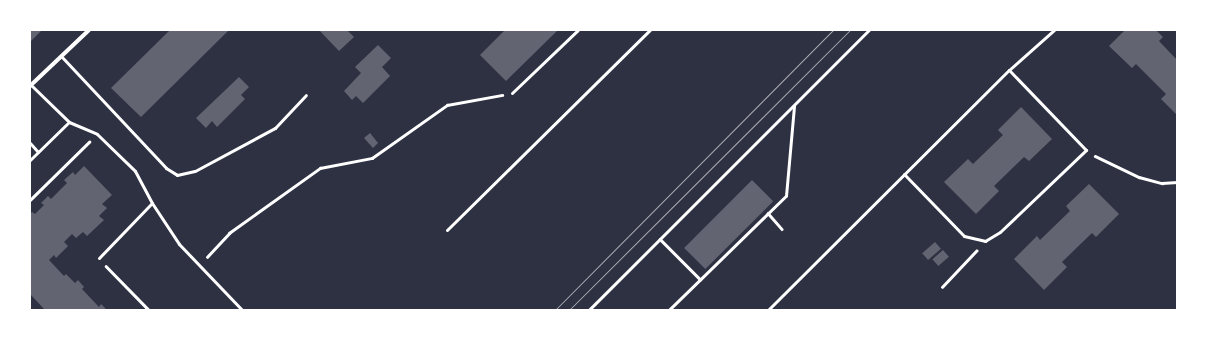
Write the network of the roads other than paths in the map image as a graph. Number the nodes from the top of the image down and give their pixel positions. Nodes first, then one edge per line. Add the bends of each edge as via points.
1 (89, 30) edge
2 (578, 30) edge
3 (650, 30) edge
4 (1054, 30) edge
5 (61, 56) junction
6 (1009, 70) junction
7 (30, 85) edge
8 (512, 94) road end
9 (306, 95) dead end
10 (69, 122) junction
11 (30, 143) edge
12 (38, 152) junction
13 (30, 160) edge
14 (904, 174) junction
15 (152, 203) junction
16 (447, 230) dead end
17 (99, 258) road end
18 (242, 310) edge
19 (768, 310) edge

1 - 5 street
2 - 8 lane
3 - 16 lane
4 - 6 lane
5 - 7 street
5 - 9 lane via 166,168 177,175 195,171 275,128
6 - 14 lane
6 - 14 lane via 1086,150 1000,232 985,241 964,236
7 - 10 lane
10 - 12 lane
10 - 15 lane via 97,134 135,171
11 - 12 lane
12 - 13 lane
14 - 19 lane
15 - 17 lane
15 - 18 lane via 179,244

